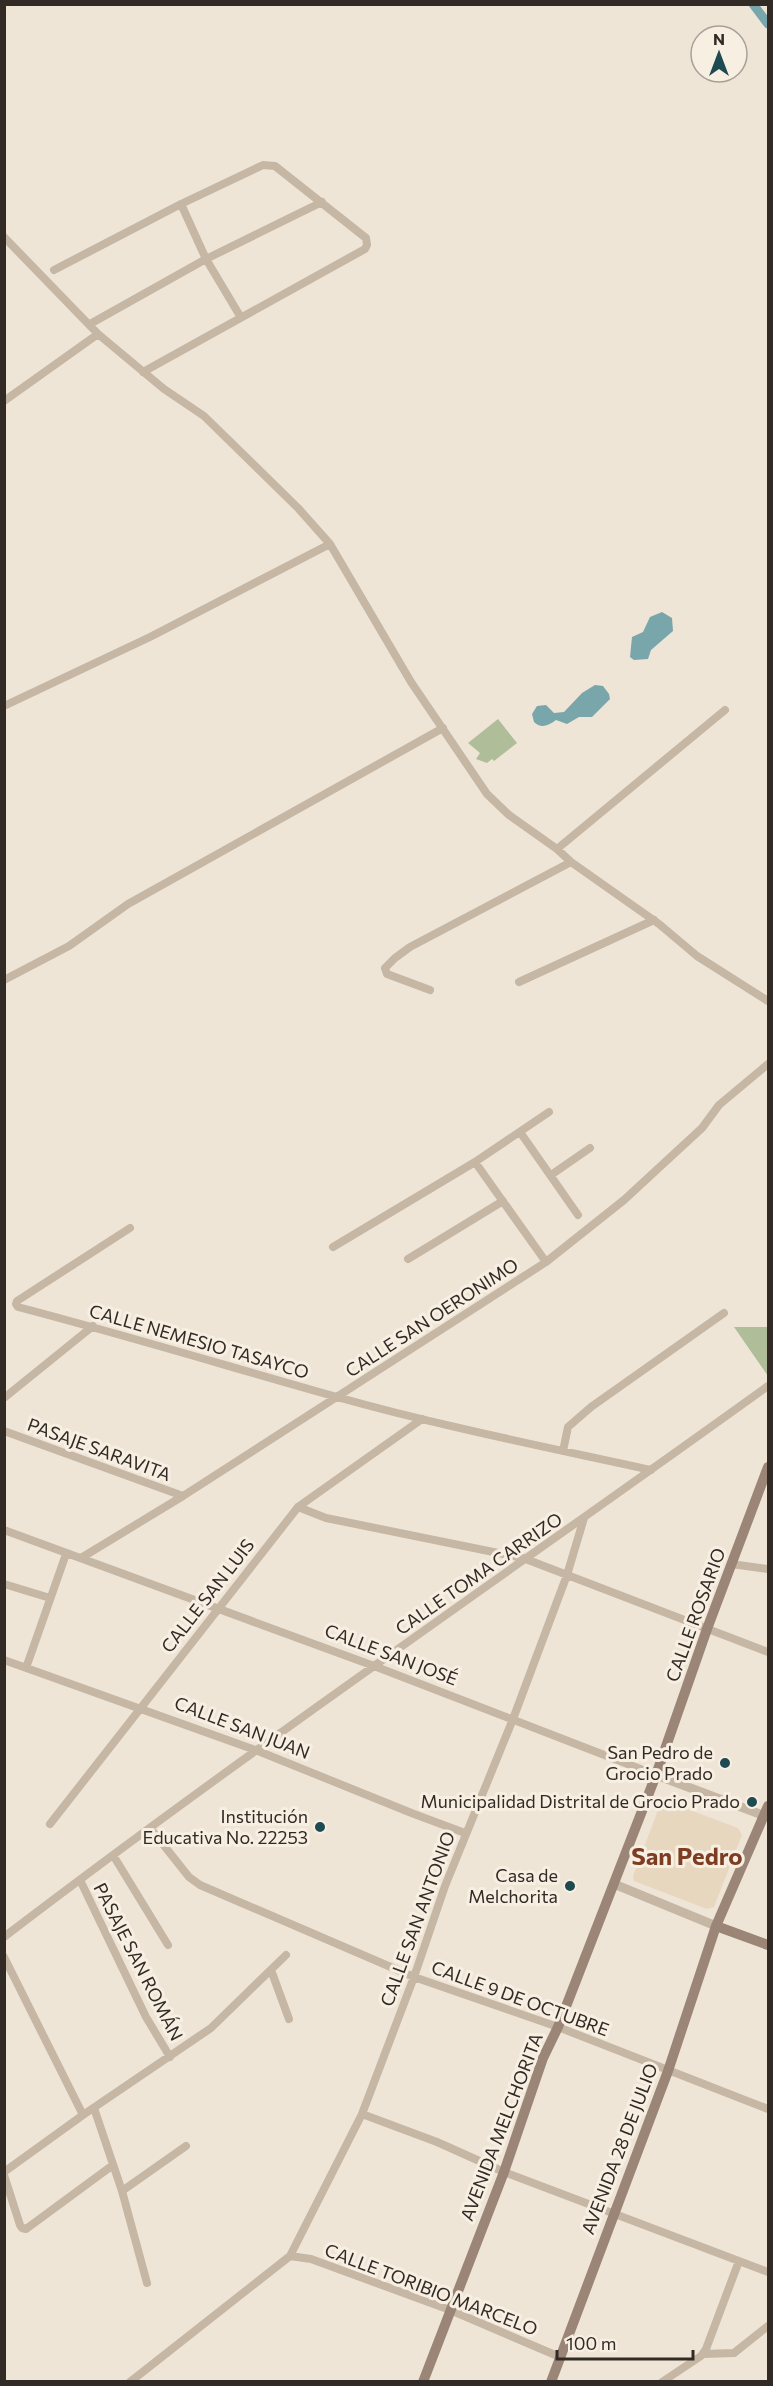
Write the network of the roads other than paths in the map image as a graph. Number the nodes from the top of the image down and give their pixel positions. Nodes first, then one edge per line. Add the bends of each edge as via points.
1 (322, 202) junction
2 (181, 204) junction
3 (4, 237) edge
4 (206, 259) junction
5 (54, 270) dead end
6 (240, 316) junction
7 (90, 324) junction
8 (98, 334) junction
9 (143, 372) junction
10 (4, 401) edge
11 (330, 544) junction
12 (4, 706) edge
13 (725, 710) dead end
14 (443, 728) junction
15 (557, 849) junction
16 (571, 862) junction
17 (654, 920) junction
18 (4, 980) edge
19 (519, 982) dead end
20 (430, 990) dead end
21 (768, 1001) edge
22 (768, 1064) edge
23 (549, 1112) dead end
24 (520, 1132) junction
25 (590, 1148) dead end
26 (475, 1162) junction
27 (551, 1175) junction
28 (503, 1201) junction
29 (578, 1215) dead end
30 (130, 1228) dead end
31 (333, 1247) dead end
32 (408, 1259) dead end
33 (546, 1262) junction
34 (724, 1313) dead end
35 (93, 1326) junction
36 (768, 1386) edge
37 (336, 1397) junction
38 (4, 1398) edge
39 (422, 1419) junction
40 (4, 1431) edge
41 (563, 1451) junction
42 (768, 1467) edge
43 (651, 1470) junction
44 (183, 1496) junction
45 (298, 1507) junction
46 (584, 1518) junction
47 (4, 1530) edge
48 (66, 1554) junction
49 (81, 1558) junction
50 (523, 1558) junction
51 (731, 1564) junction
52 (768, 1569) edge
53 (567, 1575) junction
54 (4, 1584) edge
55 (50, 1598) junction
56 (217, 1608) junction
57 (707, 1629) junction
58 (768, 1652) edge
59 (4, 1660) edge
60 (374, 1666) junction
61 (26, 1668) junction
62 (140, 1707) junction
63 (513, 1719) junction
64 (258, 1751) junction
65 (656, 1775) junction
66 (767, 1813) edge
67 (50, 1824) dead end
68 (150, 1828) junction
69 (465, 1833) junction
70 (113, 1855) junction
71 (80, 1880) junction
72 (614, 1884) junction
73 (716, 1926) junction
74 (4, 1937) edge
75 (168, 1945) dead end
76 (768, 1945) edge
77 (286, 1954) dead end
78 (4, 1957) edge
79 (271, 1970) junction
80 (414, 1977) junction
81 (289, 2019) dead end
82 (558, 2027) junction
83 (170, 2057) junction
84 (668, 2071) junction
85 (94, 2108) junction
86 (768, 2109) edge
87 (362, 2114) junction
88 (83, 2115) junction
89 (186, 2146) dead end
90 (113, 2165) junction
91 (504, 2172) junction
92 (4, 2174) edge
93 (122, 2191) junction
94 (614, 2212) junction
95 (290, 2256) junction
96 (739, 2261) junction
97 (768, 2272) edge
98 (147, 2283) dead end
99 (450, 2310) junction
100 (768, 2326) edge
101 (703, 2354) junction
102 (560, 2356) junction
103 (130, 2382) edge
104 (423, 2382) edge
105 (550, 2382) edge
106 (662, 2382) edge

1 - 2 street via 275,166 268,165
1 - 4 street
1 - 6 street via 365,236 366,247
2 - 4 street
2 - 5 street
3 - 7 street
4 - 6 street
4 - 7 street
6 - 9 street
7 - 8 street
8 - 9 street
8 - 10 street
9 - 11 street via 204,416
11 - 12 street via 150,637
11 - 14 street via 411,682
13 - 15 street
14 - 15 street via 487,794
14 - 18 street via 187,870 128,904 69,946
15 - 16 street
16 - 17 street
16 - 20 street via 410,947 385,968 387,974
17 - 19 street
17 - 21 street via 697,956
22 - 33 street, CALLE SAN OERONIMO via 718,1105 702,1128 624,1200
23 - 24 street
24 - 26 street
24 - 27 street
25 - 27 street
26 - 28 street
26 - 31 street
27 - 29 street
28 - 32 street
28 - 33 street
30 - 35 street, CALLE NEMESIO TASAYCO via 16,1304
33 - 37 street, CALLE SAN OERONIMO
34 - 41 street via 591,1407 568,1428
35 - 37 street, CALLE NEMESIO TASAYCO
35 - 38 street
36 - 43 street, CALLE TOMA CARRIZO
37 - 39 street, CALLE NEMESIO TASAYCO
37 - 44 street, CALLE SAN OERONIMO
39 - 41 street, CALLE NEMESIO TASAYCO
39 - 45 street, CALLE SAN LUIS
40 - 44 street, PASAJE SARAVITA
41 - 43 street, CALLE NEMESIO TASAYCO
42 - 51 main road, CALLE ROSARIO
43 - 46 street, CALLE TOMA CARRIZO
44 - 49 street, CALLE SAN OERONIMO
45 - 50 street via 326,1518
45 - 56 street, CALLE SAN LUIS
46 - 50 street, CALLE TOMA CARRIZO
46 - 53 street, CALLE SAN ANTONIO
47 - 48 street, CALLE SAN JOSÉ
48 - 49 street, CALLE SAN JOSÉ
48 - 55 street
49 - 56 street, CALLE SAN JOSÉ
50 - 53 street
50 - 60 street, CALLE TOMA CARRIZO
51 - 52 street
51 - 57 main road, CALLE ROSARIO
53 - 57 street
53 - 63 street, CALLE SAN ANTONIO
54 - 55 street
55 - 61 street
56 - 60 street, CALLE SAN JOSÉ
56 - 62 street, CALLE SAN LUIS
57 - 58 street
57 - 65 main road, CALLE ROSARIO
59 - 61 street, CALLE SAN JUAN
60 - 63 street, CALLE SAN JOSÉ
60 - 64 street, CALLE TOMA CARRIZO
61 - 62 street, CALLE SAN JUAN
62 - 64 street, CALLE SAN JUAN
62 - 67 street, CALLE SAN LUIS
63 - 65 street, CALLE SAN JOSÉ
63 - 69 street, CALLE SAN ANTONIO
64 - 68 street, CALLE TOMA CARRIZO
64 - 69 street, CALLE SAN JUAN
65 - 66 street, CALLE SAN JOSÉ
65 - 72 main road, CALLE ROSARIO
66 - 73 main road, AVENIDA 28 DE JULIO
68 - 70 street, CALLE TOMA CARRIZO
68 - 80 street, CALLE 9 DE OCTUBRE via 200,1885
69 - 80 street, CALLE SAN ANTONIO
70 - 71 street, CALLE TOMA CARRIZO
70 - 75 street
71 - 74 street, CALLE TOMA CARRIZO
71 - 83 street, PASAJE SAN ROMÁN via 146,2017
72 - 73 street
72 - 82 main road, AVENIDA MELCHORITA
73 - 76 main road
73 - 84 main road, AVENIDA 28 DE JULIO
77 - 79 street
78 - 88 street
79 - 81 street
79 - 83 street via 212,2028
80 - 82 street, CALLE 9 DE OCTUBRE
80 - 87 street, CALLE SAN ANTONIO
82 - 84 street, CALLE 9 DE OCTUBRE
82 - 91 main road, AVENIDA MELCHORITA via 543,2058
83 - 85 street
84 - 86 street, CALLE 9 DE OCTUBRE
84 - 94 main road, AVENIDA 28 DE JULIO
85 - 88 street
85 - 90 street
87 - 91 street
87 - 95 street, CALLE SAN ANTONIO
88 - 92 street
89 - 93 street
90 - 92 street via 26,2229 20,2225
90 - 93 street
91 - 94 street
91 - 99 main road, AVENIDA MELCHORITA
93 - 98 street
94 - 96 street
94 - 102 main road, AVENIDA 28 DE JULIO
95 - 99 street, CALLE TORIBIO MARCELO via 310,2259
95 - 103 street
96 - 97 street
96 - 101 street
99 - 102 street, CALLE TORIBIO MARCELO
99 - 104 main road, AVENIDA MELCHORITA
100 - 101 street via 734,2353
101 - 106 street
102 - 105 main road, AVENIDA 28 DE JULIO

